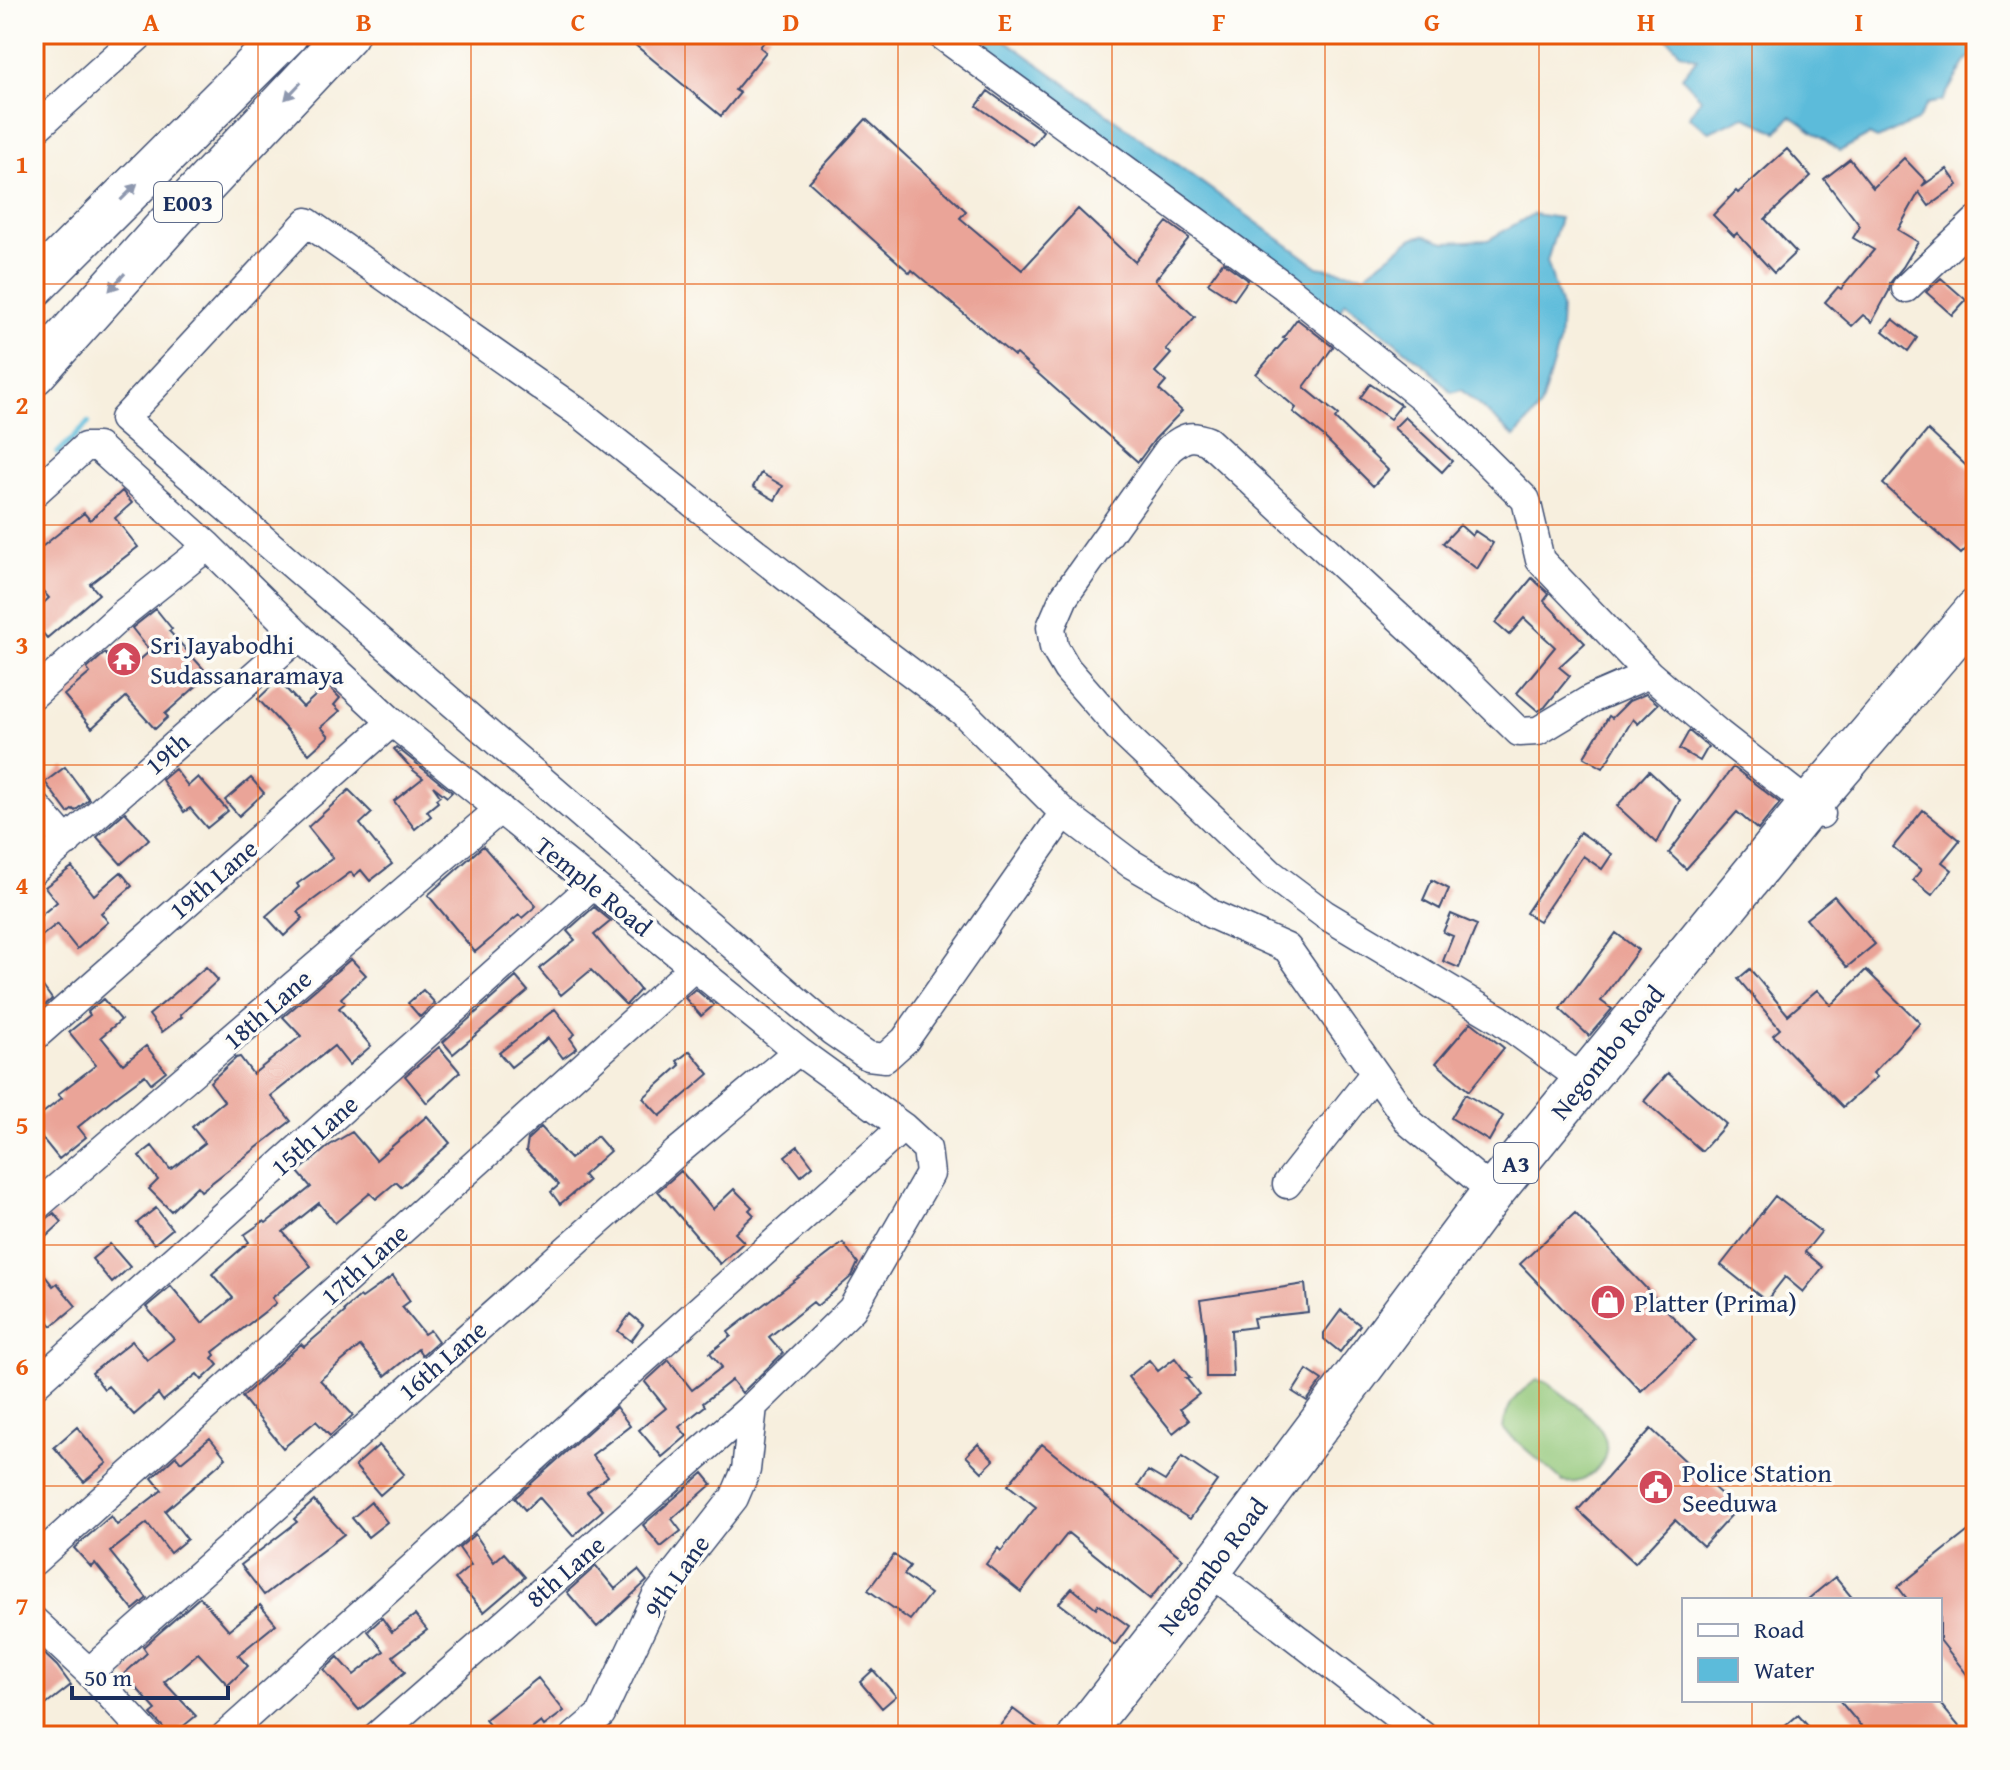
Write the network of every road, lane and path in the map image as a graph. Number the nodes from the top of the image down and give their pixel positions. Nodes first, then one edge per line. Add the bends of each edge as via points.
1 (287, 34) edge
2 (347, 34) edge
3 (940, 34) edge
4 (127, 39) edge
5 (34, 130) edge
6 (1976, 221) edge
7 (34, 286) edge
8 (1906, 288) dead end
9 (34, 374) edge
10 (34, 493) edge
11 (208, 546) junction
12 (1976, 610) edge
13 (299, 636) junction
14 (1976, 648) edge
15 (1649, 674) junction
16 (34, 694) edge
17 (392, 722) junction
18 (34, 804) edge
19 (500, 809) junction
20 (1818, 810) junction
21 (1064, 813) junction
22 (67, 842) junction
23 (34, 870) edge
24 (593, 885) junction
25 (694, 967) junction
26 (34, 1037) edge
27 (798, 1051) junction
28 (1374, 1074) junction
29 (1583, 1080) junction
30 (903, 1127) junction
31 (1287, 1184) dead end
32 (1493, 1192) junction
33 (34, 1208) edge
34 (34, 1385) edge
35 (753, 1406) junction
36 (34, 1561) edge
37 (1225, 1583) junction
38 (34, 1621) edge
39 (89, 1672) junction
40 (601, 1725) edge
41 (134, 1731) edge
42 (225, 1736) edge
43 (377, 1736) edge
44 (575, 1736) edge
45 (1080, 1736) edge
46 (1108, 1736) edge
47 (1423, 1736) edge

7 -> 1 highway, E003
2 -> 9 highway, E003
3 - 15 street via 1284,286 1422,397 1526,500 1540,560
4 - 5 street
6 - 8 street
10 - 11 street, Temple Road via 85,447 98,447
11 - 13 street, Temple Road
11 - 16 street
12 - 20 highway, Negombo Road / A3
13 - 17 street, Temple Road
13 - 22 street, 19th
14 - 20 highway, Negombo Road / A3
15 - 20 street
15 - 29 street via 1591,699 1538,731 1519,732 1208,441 1193,435 1169,449 1064,597 1051,627 1054,647 1067,669 1123,733 1271,874 1324,914 1499,1019
17 - 19 street, Temple Road
17 - 26 street, 19th Lane
18 - 22 street
19 - 24 street, Temple Road
19 - 33 street, 18th Lane
20 - 29 highway, Negombo Road / A3
20 - 37 highway, Negombo Road / A3 via 1510,1204
21 - 21 street via 962,711 582,415 307,222 124,419 868,1056 885,1058 905,1040
21 - 28 street via 1211,914 1287,948
22 - 23 street, 19th
24 - 25 street, Temple Road
24 - 34 street, 15th Lane
25 - 27 street, Temple Road
25 - 36 street, 17th Lane
27 - 30 street, Temple Road
27 - 39 street, 16th Lane
28 - 31 street
28 - 32 street via 1410,1123
29 - 32 highway, Negombo Road / A3
30 - 35 street, Temple Road via 927,1149 930,1174 852,1309
30 - 42 street
32 - 45 highway, Negombo Road / A3
35 - 40 street, 9th Lane via 746,1470 734,1498 656,1597
35 - 43 street, 8th Lane
37 - 46 highway, Negombo Road / A3
37 - 47 street
38 - 39 street
39 - 41 street
40 - 44 street, 9th Lane

